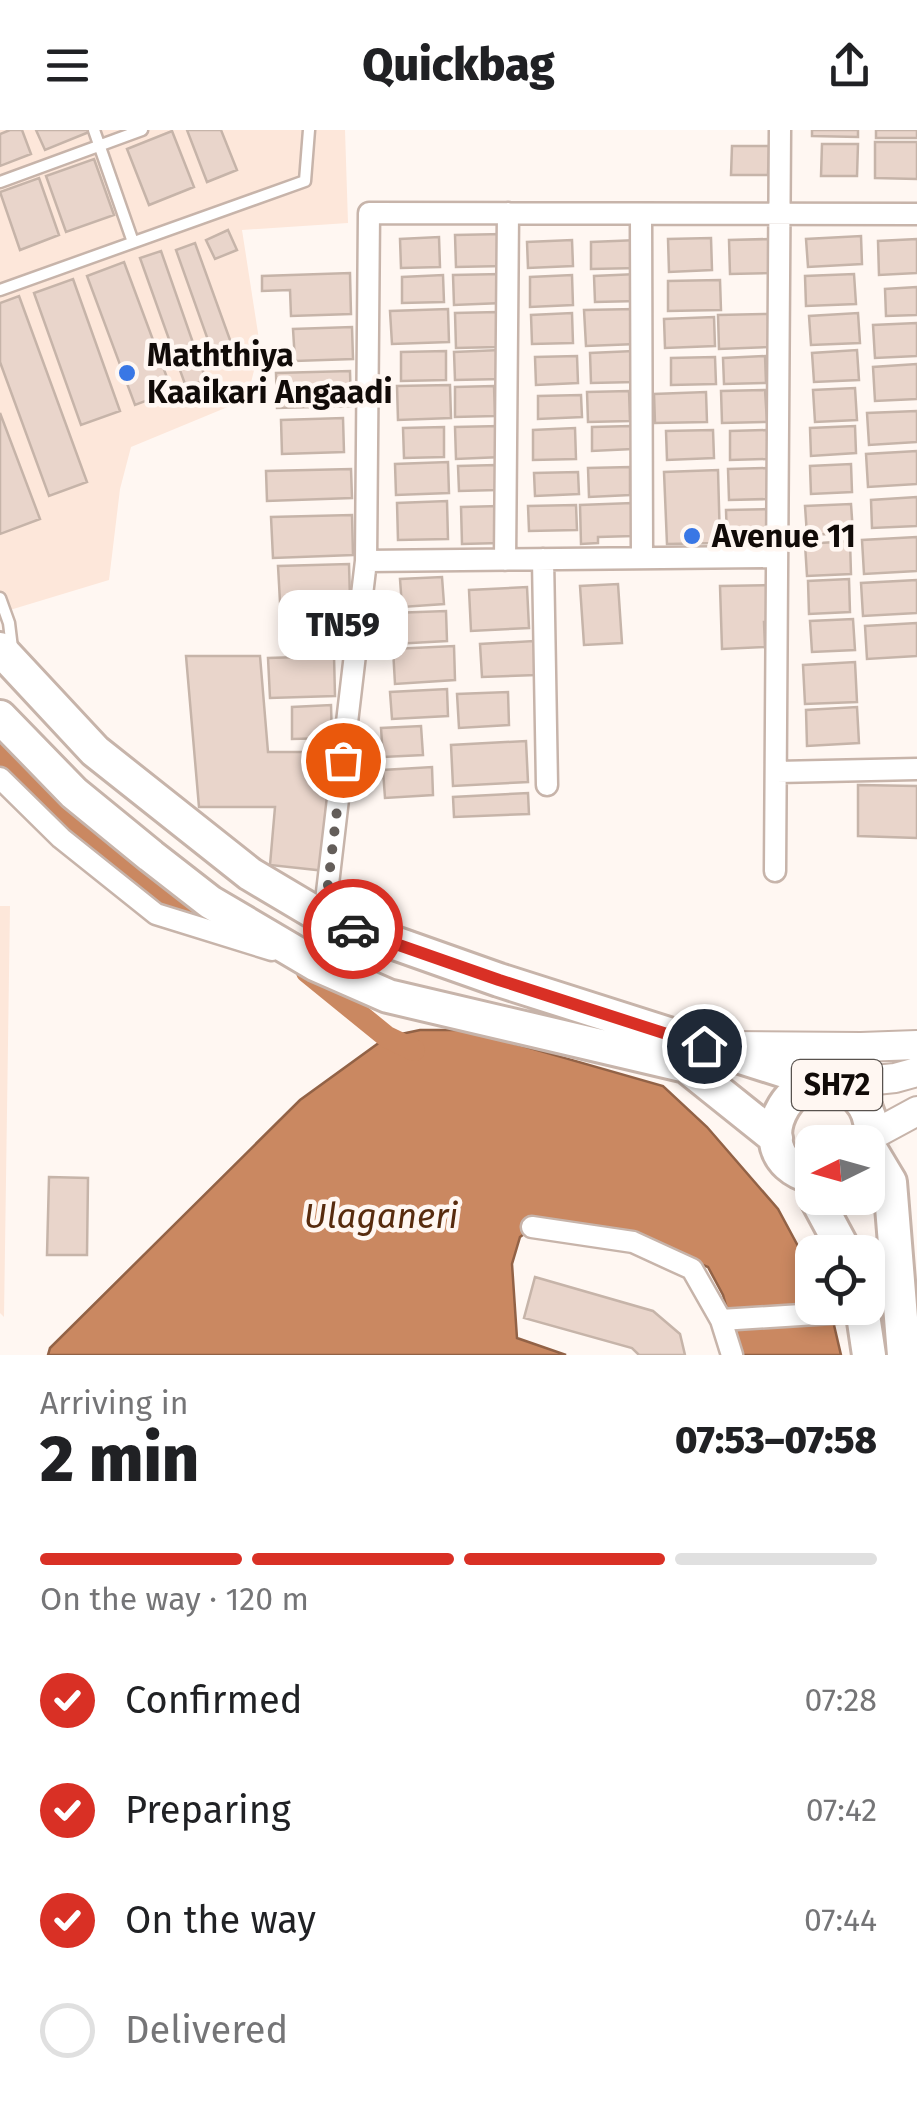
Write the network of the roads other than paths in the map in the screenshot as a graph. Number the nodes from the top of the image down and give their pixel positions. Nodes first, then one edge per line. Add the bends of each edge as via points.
1 (94, 130) edge
2 (142, 130) edge
3 (309, 130) edge
4 (780, 130) edge
5 (100, 146) junction
6 (0, 182) edge
7 (508, 214) junction
8 (641, 214) junction
9 (778, 214) junction
10 (917, 214) edge
11 (133, 242) junction
12 (0, 290) edge
13 (776, 556) junction
14 (642, 558) junction
15 (544, 559) junction
16 (506, 560) junction
17 (366, 561) junction
18 (0, 598) edge
19 (7, 656) edge
20 (0, 718) edge
21 (917, 769) edge
22 (778, 772) junction
23 (0, 778) edge
24 (547, 785) dead end
25 (776, 872) dead end
26 (324, 918) junction
27 (305, 960) junction
28 (917, 1045) edge
29 (704, 1046) junction
30 (917, 1072) edge
31 (828, 1083) junction
32 (917, 1111) edge
33 (870, 1125) edge
34 (885, 1133) edge
35 (776, 1138) junction
36 (795, 1170) edge
37 (885, 1173) edge
38 (532, 1226) dead end
39 (795, 1314) edge
40 (721, 1320) junction
41 (864, 1325) edge
42 (732, 1355) edge
43 (869, 1355) edge
44 (904, 1355) edge

1 - 5 lane
2 - 5 lane
3 - 11 lane via 306,181
4 - 9 street
5 - 6 lane
5 - 11 lane
7 - 8 street
7 - 16 street
7 - 17 street via 369,213
8 - 9 street
8 - 14 street
9 - 10 street
9 - 13 street
11 - 12 lane
13 - 14 street
13 - 22 street
14 - 15 street
15 - 16 street
15 - 24 street
16 - 17 street
17 - 26 street
18 - 19 lane via 9,623
19 - 26 main road, SH72 via 95,751 250,874
20 - 27 main road, SH72 via 74,793 151,856 210,902
21 - 22 street
22 - 25 street
23 - 27 street via 60,838 156,914
26 - 27 street
26 - 29 main road, SH72
27 - 35 main road, SH72 via 388,996 686,1066
28 - 29 main road
29 - 31 main road, SH72
30 - 31 main road
31 - 33 main road, SH72 via 864,1104
31 - 35 main road, SH72 via 791,1095 776,1122
32 - 34 main road
35 - 36 main road, SH72
37 - 44 main road, SH72
38 - 40 street via 633,1242 692,1268
39 - 40 street
40 - 42 street
41 - 43 main road

